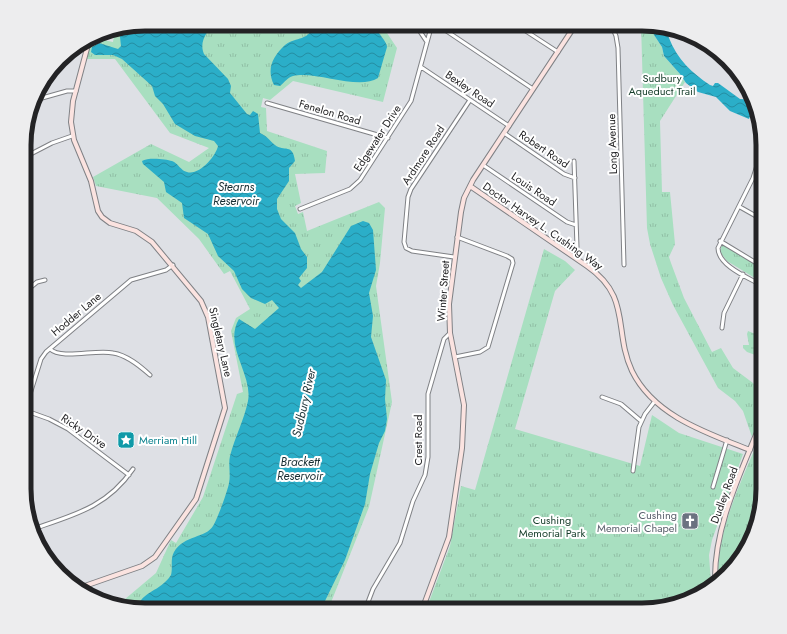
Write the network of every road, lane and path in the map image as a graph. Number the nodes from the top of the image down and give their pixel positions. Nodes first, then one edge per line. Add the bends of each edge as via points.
1 (420, 31) edge
2 (430, 31) edge
3 (446, 31) edge
4 (526, 31) edge
5 (572, 31) edge
6 (614, 31) edge
7 (427, 42) junction
8 (88, 46) edge
9 (558, 52) junction
10 (421, 67) junction
11 (533, 89) junction
12 (76, 91) junction
13 (42, 98) edge
14 (470, 100) junction
15 (267, 103) dead end
16 (509, 126) junction
17 (504, 133) junction
18 (72, 136) junction
19 (388, 138) junction
20 (31, 154) edge
21 (574, 162) dead end
22 (483, 165) junction
23 (756, 171) edge
24 (575, 178) junction
25 (470, 186) junction
26 (740, 207) junction
27 (300, 209) dead end
28 (756, 216) edge
29 (576, 225) junction
30 (457, 237) junction
31 (720, 241) junction
32 (577, 247) dead end
33 (454, 257) junction
34 (756, 263) edge
35 (173, 265) junction
36 (624, 265) dead end
37 (743, 274) junction
38 (45, 280) dead end
39 (756, 282) edge
40 (31, 287) edge
41 (722, 328) dead end
42 (450, 333) junction
43 (50, 349) junction
44 (455, 357) junction
45 (150, 375) dead end
46 (31, 391) edge
47 (602, 398) dead end
48 (655, 401) junction
49 (31, 412) edge
50 (641, 421) junction
51 (756, 435) edge
52 (727, 440) junction
53 (750, 450) junction
54 (133, 469) dead end
55 (633, 470) dead end
56 (129, 475) junction
57 (713, 487) dead end
58 (38, 527) edge
59 (716, 576) edge
60 (85, 586) edge
61 (368, 603) edge
62 (425, 603) edge

1 - 7 street
2 - 7 street, Edgewater Drive
3 - 11 street
4 - 9 street
5 - 9 street, Winter Street
6 - 36 street, Long Avenue via 618,48
7 - 10 street, Edgewater Drive
8 - 12 street, Singletary Lane
9 - 11 street, Winter Street
10 - 14 street, Bexley Road
10 - 19 street, Edgewater Drive via 411,101
11 - 16 street, Winter Street
12 - 13 street
12 - 18 street, Singletary Lane via 71,112
14 - 16 street, Bexley Road
14 - 33 street, Ardmore Road via 408,197 404,242 406,248 412,252
15 - 19 street, Fenelon Road
16 - 17 street, Winter Street
17 - 22 street, Winter Street
17 - 24 street, Robert Road via 564,174
18 - 20 street
18 - 35 street, Singletary Lane via 91,181 102,217 110,223 144,236 156,245
19 - 27 street, Edgewater Drive via 356,185
21 - 24 street
22 - 25 street, Winter Street
22 - 29 street, Louis Road via 567,222
23 - 26 street
24 - 29 street
25 - 30 street, Winter Street via 462,207
25 - 48 street, Doctor Harvey L. Cushing Way via 592,269 606,283 619,308 624,348 629,362 640,384
26 - 28 street
26 - 31 street
29 - 32 street
30 - 33 street, Winter Street
30 - 44 street via 507,256 513,263 488,347 480,352
31 - 34 street
31 - 37 street via 720,258
33 - 42 street, Winter Street via 449,304
35 - 43 street, Hodder Lane via 166,270 131,280
35 - 60 street, Singletary Lane via 198,297 206,312 225,398 223,417 196,499 155,557 142,566
37 - 39 street
37 - 41 street via 724,313
38 - 40 street
42 - 44 street, Winter Street
42 - 61 street, Crest Road via 444,339 429,389 428,461 425,475 413,501 400,543
43 - 45 street via 60,353 116,353 131,360
43 - 46 street, Hodder Lane via 41,359
44 - 62 street, Winter Street via 465,418 455,504 447,545
47 - 50 street via 621,404
48 - 50 street
48 - 52 street, Doctor Harvey L. Cushing Way via 680,419
49 - 56 street, Ricky Drive via 68,430
50 - 55 street
51 - 53 street, Dudley Road
52 - 53 street, Doctor Harvey L. Cushing Way
52 - 57 street
53 - 59 street, Dudley Road via 720,533
54 - 56 street
56 - 58 street via 115,491 97,504 78,514

